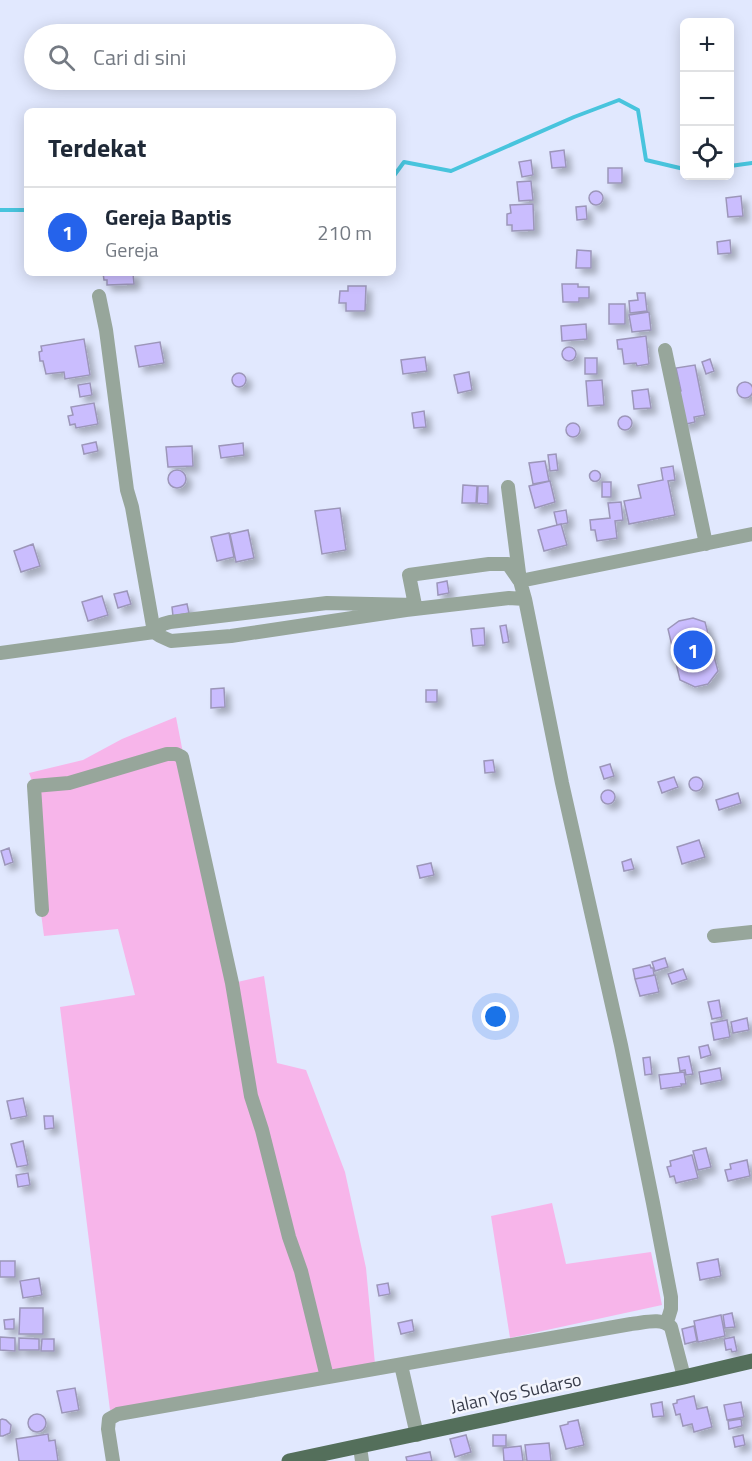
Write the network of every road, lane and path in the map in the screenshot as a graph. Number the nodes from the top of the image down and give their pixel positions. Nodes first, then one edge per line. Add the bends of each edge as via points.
1 (99, 296) dead end
2 (665, 350) dead end
3 (508, 487) dead end
4 (752, 534) edge
5 (706, 544) junction
6 (520, 581) junction
7 (525, 599) junction
8 (154, 632) junction
9 (0, 653) edge
10 (42, 910) dead end
11 (752, 932) edge
12 (714, 936) dead end
13 (667, 1322) junction
14 (752, 1361) edge
15 (402, 1365) junction
16 (327, 1377) junction
17 (684, 1377) junction
18 (417, 1435) junction
19 (361, 1454) edge
20 (113, 1461) edge
21 (289, 1461) edge

1 - 8 street via 127,490
2 - 5 street
3 - 6 street
4 - 5 street
5 - 6 street
6 - 7 street
6 - 8 street via 508,564 409,575 415,605 327,603 170,622
7 - 8 street via 508,597 231,636 171,641
7 - 13 street via 653,1203 671,1297
8 - 9 street
10 - 16 street via 34,786 69,783 167,754 182,757 232,983 251,1096
11 - 12 street
13 - 15 street via 631,1324
13 - 17 street
14 - 17 main road, Jalan Yos Sudarso
15 - 16 street
15 - 18 street
16 - 20 street via 118,1414 109,1419
17 - 18 main road, Jalan Yos Sudarso
18 - 19 main road, Jalan Yos Sudarso
19 - 21 main road, Jalan Yos Sudarso

